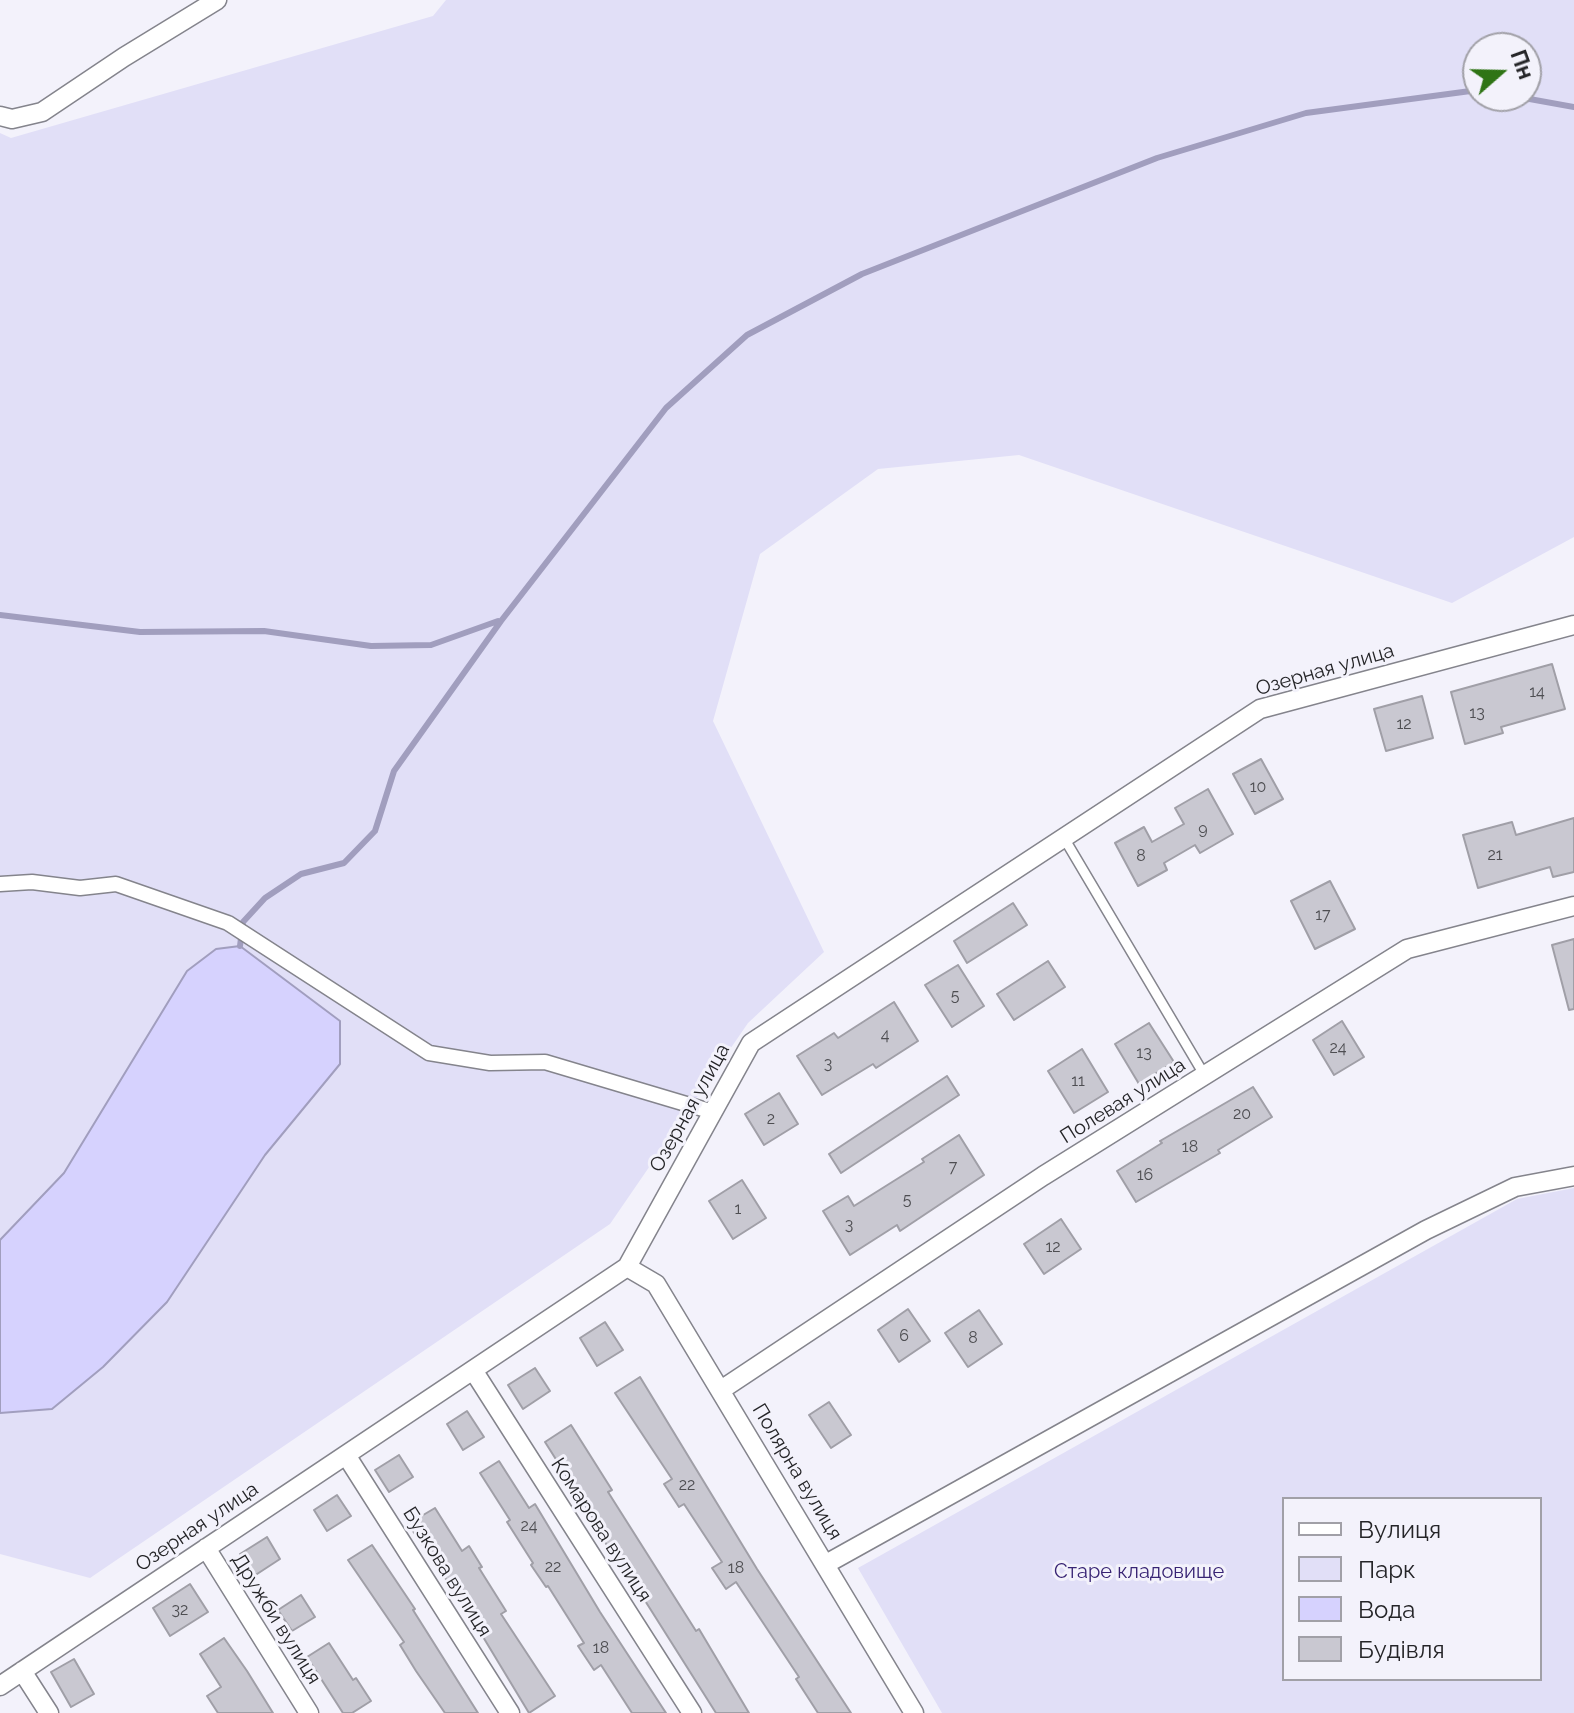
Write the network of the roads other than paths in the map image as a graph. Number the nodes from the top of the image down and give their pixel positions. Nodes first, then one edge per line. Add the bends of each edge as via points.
1 (217, 0) edge
2 (0, 116) edge
3 (1574, 625) edge
4 (1064, 838) junction
5 (0, 884) edge
6 (1574, 906) edge
7 (1205, 1076) junction
8 (713, 1112) junction
9 (1574, 1176) edge
10 (627, 1267) junction
11 (473, 1370) junction
12 (721, 1390) junction
13 (346, 1455) junction
14 (206, 1548) junction
15 (826, 1564) junction
16 (22, 1671) junction
17 (0, 1686) edge
18 (49, 1713) edge
19 (309, 1713) edge
20 (510, 1713) edge
21 (692, 1713) edge
22 (914, 1713) edge

1 - 2 street via 42,112 12,119
3 - 4 street, Озерная улица via 1260,709
4 - 7 lane
4 - 8 street, Озерная улица via 751,1043
5 - 8 street via 116,884 228,923 429,1053 490,1063 545,1062
6 - 7 street, Полевая улица via 1407,949
7 - 12 street, Полевая улица
8 - 10 street, Озерная улица
9 - 15 street via 1515,1187 1426,1230
10 - 11 street, Озерная улица
10 - 12 street, Полярна вулиця via 656,1284
11 - 13 street, Озерная улица
11 - 21 street, Комарова вулиця
12 - 15 street, Полярна вулиця
13 - 14 street, Озерная улица
13 - 20 street, Бузкова вулиця
14 - 16 street, Озерная улица
14 - 19 street, Дружби вулиця
15 - 22 street, Полярна вулиця
16 - 17 street, Озерная улица
16 - 18 street

